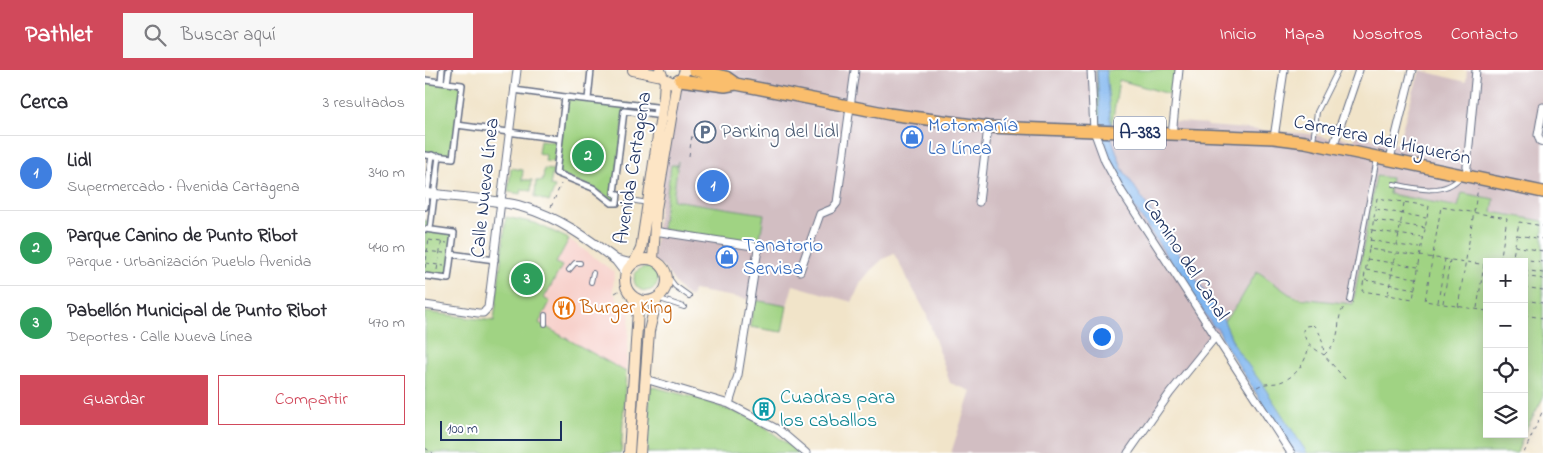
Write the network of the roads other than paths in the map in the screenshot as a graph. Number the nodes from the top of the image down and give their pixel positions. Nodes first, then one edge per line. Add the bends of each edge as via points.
1 (442, 70) edge
2 (449, 70) edge
3 (517, 70) edge
4 (591, 70) edge
5 (633, 70) edge
6 (694, 70) edge
7 (855, 70) edge
8 (1091, 70) edge
9 (1179, 70) edge
10 (1284, 70) edge
11 (1338, 70) edge
12 (1359, 70) edge
13 (1412, 70) edge
14 (1476, 70) edge
15 (662, 75) edge
16 (681, 77) edge
17 (425, 80) edge
18 (441, 82) junction
19 (447, 83) junction
20 (736, 84) junction
21 (514, 90) junction
22 (565, 96) junction
23 (588, 99) junction
24 (850, 106) junction
25 (1543, 107) edge
26 (457, 125) junction
27 (988, 127) junction
28 (1095, 131) junction
29 (509, 132) junction
30 (1172, 135) junction
31 (1274, 138) junction
32 (560, 139) junction
33 (1543, 142) edge
34 (1313, 143) junction
35 (1333, 146) junction
36 (425, 155) edge
37 (432, 156) junction
38 (439, 156) junction
39 (1377, 156) junction
40 (1390, 159) junction
41 (1463, 177) junction
42 (1394, 184) dead end
43 (1543, 192) edge
44 (429, 194) edge
45 (979, 202) dead end
46 (501, 203) junction
47 (648, 203) junction
48 (625, 204) dead end
49 (425, 207) edge
50 (427, 229) edge
51 (654, 232) junction
52 (451, 254) junction
53 (495, 260) junction
54 (653, 260) junction
55 (580, 263) dead end
56 (631, 266) junction
57 (569, 270) dead end
58 (800, 271) dead end
59 (593, 273) dead end
60 (666, 274) junction
61 (425, 276) edge
62 (591, 282) dead end
63 (629, 292) junction
64 (689, 296) dead end
65 (657, 298) junction
66 (1350, 301) road end
67 (425, 306) edge
68 (684, 307) dead end
69 (545, 315) dead end
70 (547, 322) dead end
71 (1216, 336) junction
72 (645, 379) junction
73 (729, 404) junction
74 (629, 453) edge
75 (640, 453) edge
76 (807, 453) edge
77 (1128, 453) edge
78 (1291, 453) edge

1 - 18 street
2 - 19 street
3 - 21 street, Calle Nueva Línea
4 - 23 street
5 - 15 main road
6 - 20 main road, A-383 via 726,74
7 - 24 street
8 - 28 street, Camino del Canal
9 - 30 street
10 - 31 street
11 - 34 lane via 1317,112
12 - 35 street
13 - 40 street
14 - 41 street
15 - 16 main road
15 - 47 main road, Avenida Cartagena via 664,96
16 - 20 main road, A-383 via 725,86
16 - 51 main road, Avenida Cartagena
17 - 18 street
18 - 19 street
19 - 26 street via 462,85
20 - 24 main road, Carretera del Higuerón / A-383
21 - 22 street
21 - 29 street, Calle Nueva Línea
22 - 23 street
22 - 32 street
23 - 32 street via 656,107 655,115 624,111 614,193 618,194 617,204 593,188 556,173
24 - 27 main road, Carretera del Higuerón / A-383
24 - 58 street via 837,203 820,214
25 - 33 street via 1538,135
26 - 29 street
26 - 38 street via 453,158
27 - 28 main road, Carretera del Higuerón / A-383
27 - 45 street
28 - 30 main road, Carretera del Higuerón / A-383
28 - 71 street, Camino del Canal via 1105,161 1122,192
29 - 32 street
29 - 46 street, Calle Nueva Línea
30 - 31 main road, Carretera del Higuerón / A-383
31 - 34 main road, Carretera del Higuerón / A-383
34 - 35 main road, Carretera del Higuerón / A-383
35 - 39 main road, Carretera del Higuerón / A-383
36 - 37 street
37 - 38 street
37 - 44 street
38 - 44 street
39 - 40 main road, Carretera del Higuerón / A-383
39 - 66 lane
40 - 41 main road, Carretera del Higuerón / A-383
41 - 42 lane via 1444,189 1422,190
41 - 43 main road, Carretera del Higuerón / A-383
44 - 46 street
44 - 49 street
44 - 50 street
46 - 53 street, Calle Nueva Línea
46 - 56 street via 548,216 584,236 616,260
47 - 48 lane via 630,200
47 - 56 main road, Avenida Cartagena via 641,249
50 - 52 street via 454,233
51 - 54 main road, Avenida Cartagena
51 - 73 street via 758,249 738,375
52 - 53 street
52 - 61 street via 448,279
53 - 67 street, Calle Nueva Línea via 486,310 478,313
54 - 56 main road via 647,258
54 - 60 main road via 664,268
55 - 57 lane via 575,263
56 - 63 main road
59 - 62 lane
60 - 64 lane
60 - 65 main road via 665,287
63 - 65 main road via 645,301
63 - 74 main road via 637,311
65 - 68 lane
65 - 72 main road via 649,331
69 - 70 lane
71 - 77 street
71 - 78 street, Camino del Canal
72 - 73 street
72 - 75 main road
73 - 76 street via 779,430

